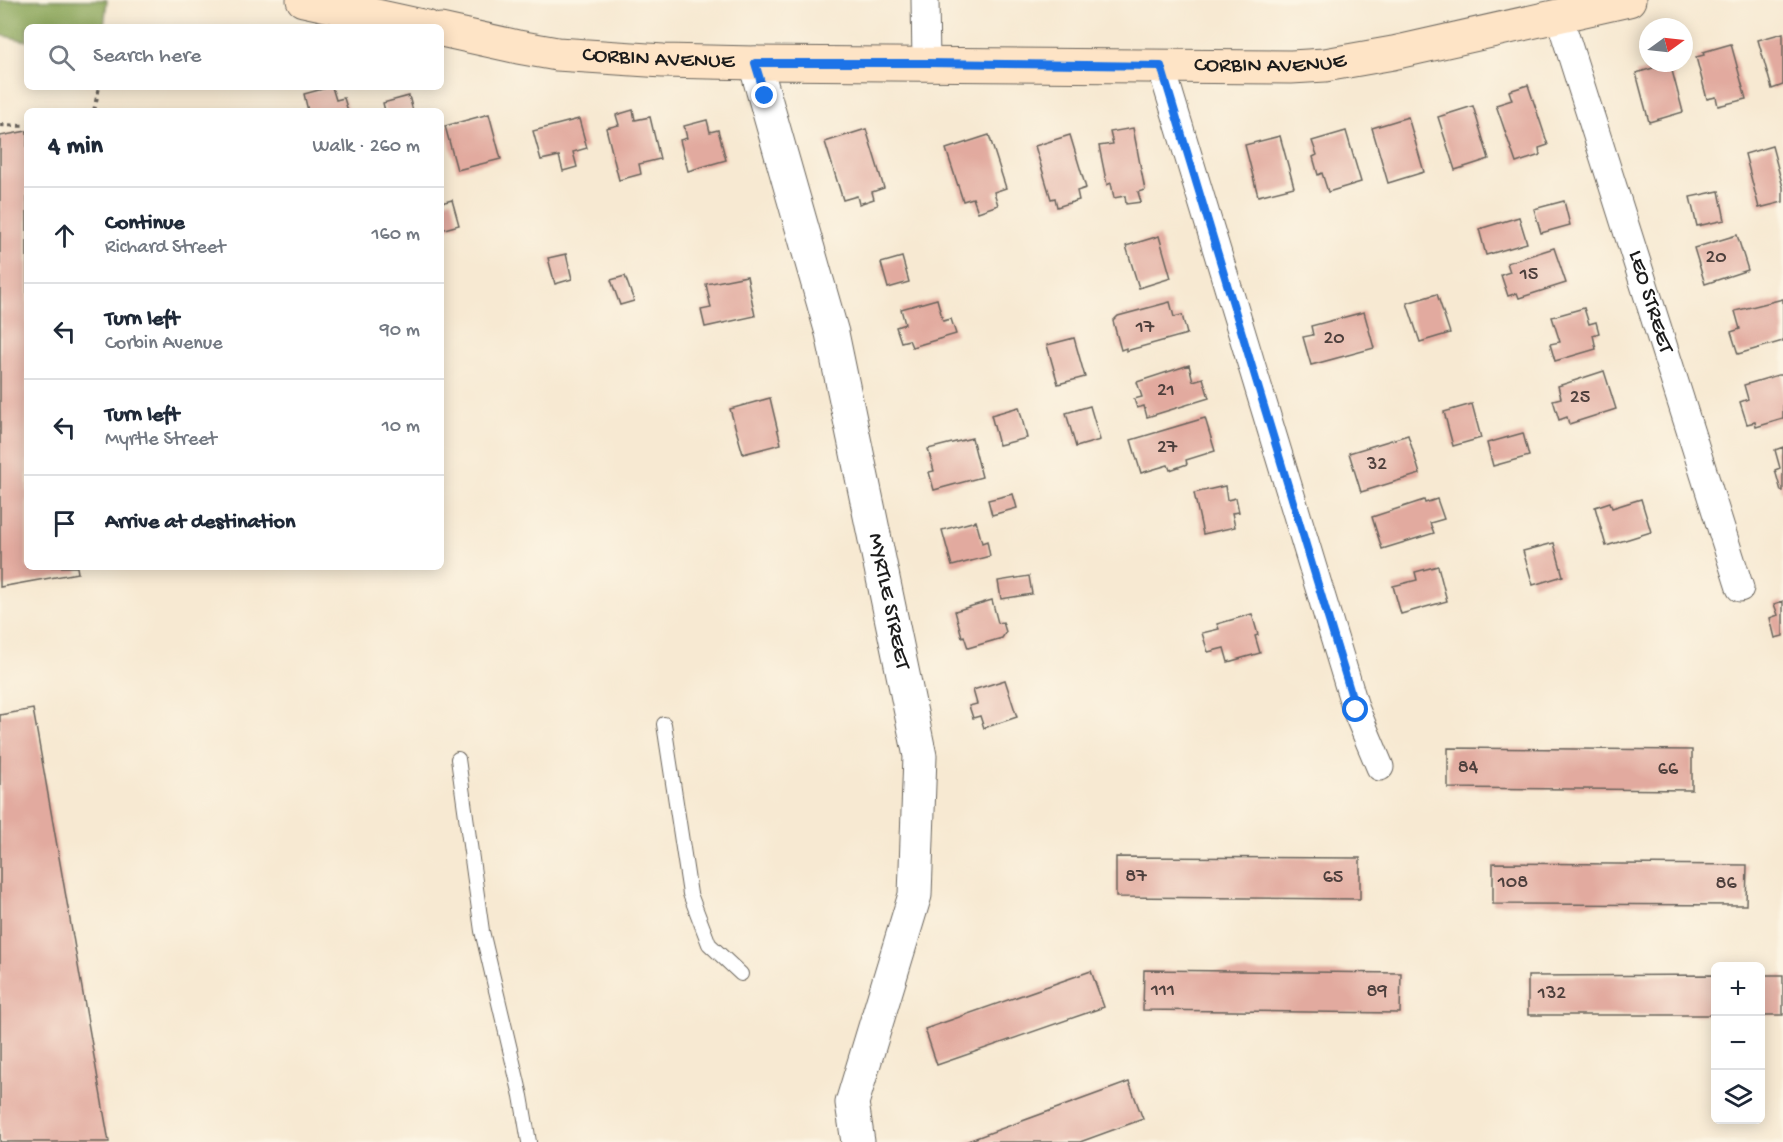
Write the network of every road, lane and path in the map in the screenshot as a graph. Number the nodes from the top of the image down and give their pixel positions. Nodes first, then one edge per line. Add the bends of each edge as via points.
1 (303, 0) edge
2 (925, 0) edge
3 (1629, 0) edge
4 (1559, 16) junction
5 (413, 24) edge
6 (444, 31) edge
7 (755, 63) junction
8 (926, 63) junction
9 (1161, 66) junction
10 (98, 90) edge
11 (95, 108) edge
12 (0, 124) edge
13 (24, 126) edge
14 (1740, 588) dead end
15 (664, 724) dead end
16 (458, 759) dead end
17 (1380, 767) dead end
18 (741, 974) dead end
19 (529, 1142) edge
20 (858, 1142) edge

1 - 5 main road
2 - 8 street
3 - 4 main road, CORBIN AVENUE
4 - 9 main road, CORBIN AVENUE via 1325,65
4 - 14 street, LEO STREET
6 - 7 main road, CORBIN AVENUE via 577,56
7 - 8 main road, CORBIN AVENUE
7 - 20 street, MYRTLE STREET via 832,333 920,756 915,895 852,1103
8 - 9 main road, CORBIN AVENUE
9 - 17 street via 1356,710
10 - 11 path
12 - 13 path
15 - 18 lane via 690,894 710,944
16 - 19 lane via 482,931

